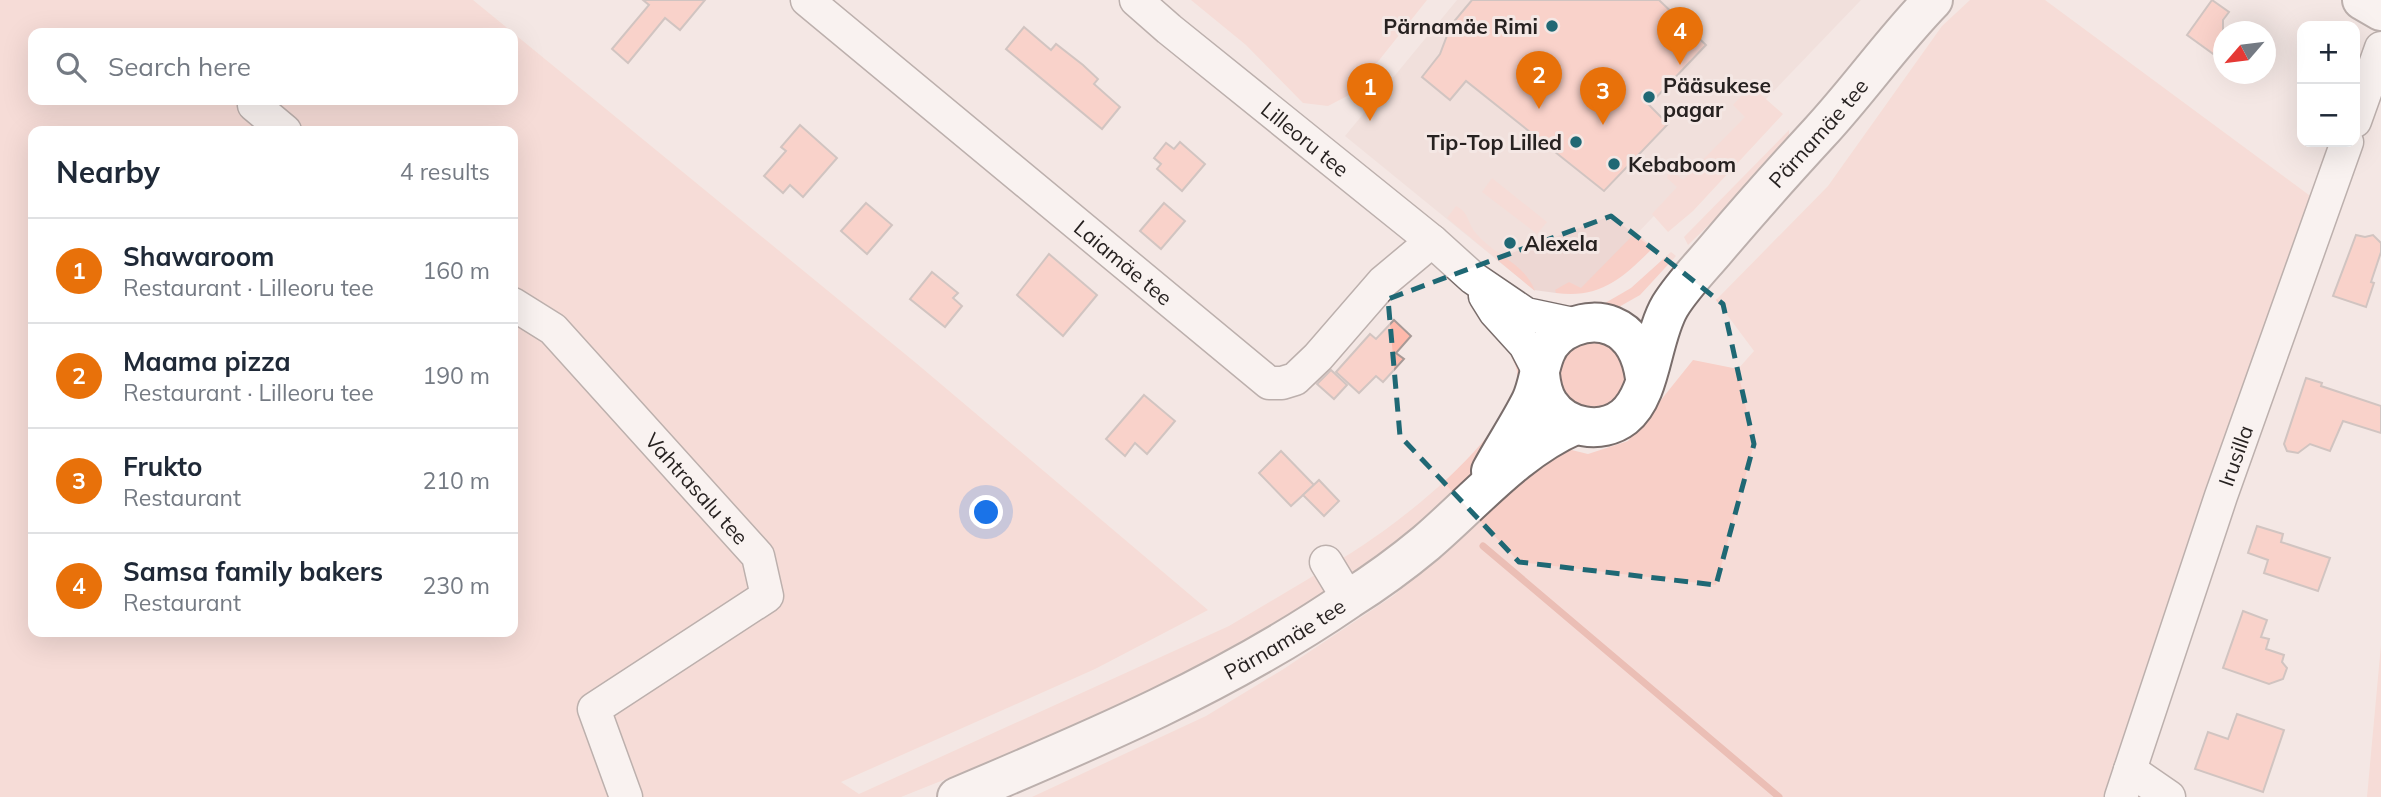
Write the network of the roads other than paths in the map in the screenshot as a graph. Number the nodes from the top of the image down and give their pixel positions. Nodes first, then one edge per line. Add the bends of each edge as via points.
1 (807, 0) edge
2 (1136, 0) edge
3 (1933, 0) edge
4 (2362, 0) edge
5 (2381, 11) edge
6 (2381, 48) edge
7 (254, 105) dead end
8 (2360, 107) edge
9 (279, 126) edge
10 (2345, 147) edge
11 (1771, 184) junction
12 (1432, 241) junction
13 (1473, 278) junction
14 (518, 307) edge
15 (1611, 320) junction
16 (1540, 374) junction
17 (1645, 378) junction
18 (1576, 425) junction
19 (1472, 502) junction
20 (1325, 562) dead end
21 (1349, 600) junction
22 (2126, 784) edge
23 (626, 797) edge
24 (957, 797) edge
25 (2169, 797) edge

1 - 12 street, Laiamäe tee via 1269,383 1295,379 1384,282
2 - 12 street, Lilleoru tee
3 - 11 main road, Pärnamäe tee
4 - 5 main road
6 - 8 street
7 - 9 street
10 - 22 street, Irusilla via 2221,496
11 - 15 main road
11 - 17 main road, Pärnamäe tee via 1670,307
12 - 13 street, Lilleoru tee
13 - 15 street, Lilleoru tee via 1525,314
13 - 16 street, Lilleoru tee via 1525,345
14 - 23 street, Vahtrasalu tee via 553,329 758,556 767,597 594,709
15 - 16 main road via 1558,335 1545,353
15 - 17 main road via 1636,347
16 - 18 main road via 1549,405
16 - 19 main road via 1519,425
17 - 18 main road via 1642,394 1622,419 1608,426
18 - 19 main road, Pärnamäe tee via 1531,451
19 - 21 main road, Pärnamäe tee
20 - 21 street
21 - 24 main road, Pärnamäe tee via 1191,692 1106,734
22 - 25 street, Irusilla

